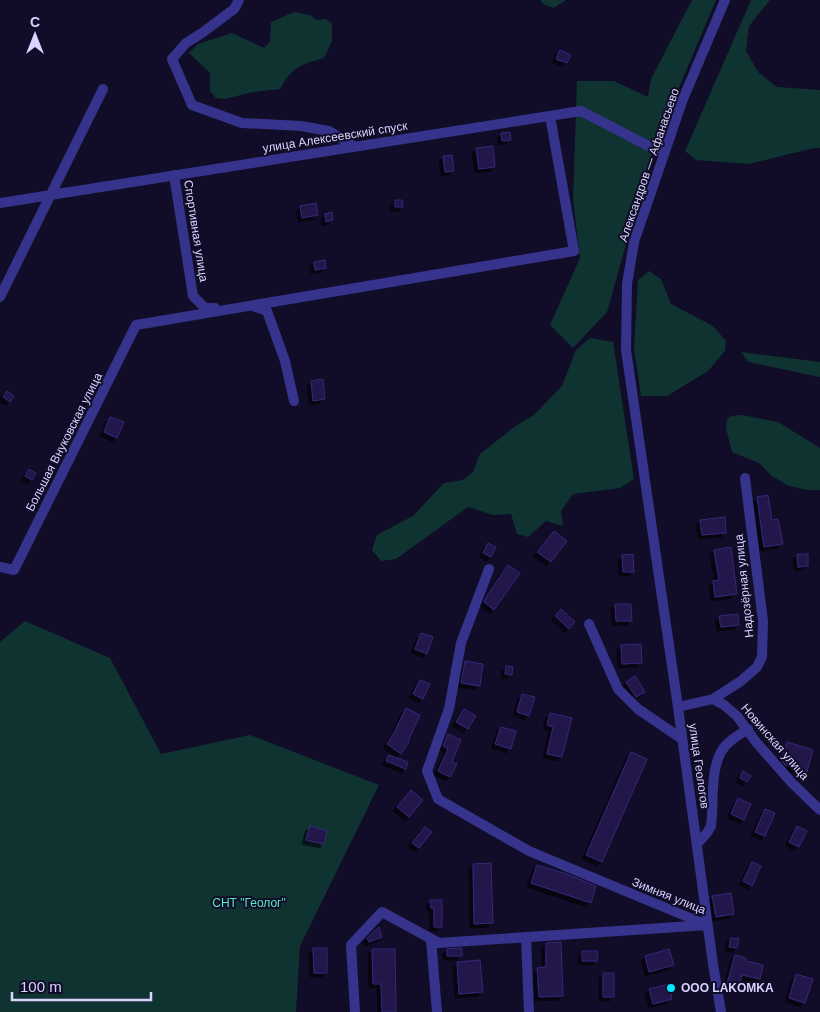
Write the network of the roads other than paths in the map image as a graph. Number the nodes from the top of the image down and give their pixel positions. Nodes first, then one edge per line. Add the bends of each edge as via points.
1 (239, 0) edge
2 (725, 0) edge
3 (103, 89) dead end
4 (550, 116) junction
5 (354, 147) junction
6 (664, 154) junction
7 (174, 176) junction
8 (52, 195) junction
9 (0, 203) edge
10 (0, 297) edge
11 (252, 305) junction
12 (294, 401) dead end
13 (745, 478) dead end
14 (652, 523) joint
15 (0, 567) edge
16 (489, 569) dead end
17 (590, 624) dead end
18 (713, 699) junction
19 (678, 708) junction
20 (748, 729) junction
21 (682, 739) junction
22 (820, 810) edge
23 (696, 844) junction
24 (707, 925) junction
25 (526, 937) junction
26 (431, 939) junction
27 (355, 1012) edge
28 (437, 1012) edge
29 (529, 1012) edge
30 (721, 1012) edge

1 - 5 street via 234,9 186,43 172,59 192,105 242,123 329,131
2 - 6 street, Александров — Афанасьево via 683,99
3 - 8 street
4 - 5 street, улица Алексеевский спуск
4 - 6 street, улица Алексеевский спуск via 581,111
4 - 11 street via 574,251
5 - 7 street, улица Алексеевский спуск
6 - 14 street, Александров — Афанасьево via 634,242 627,284 626,350
7 - 8 street, улица Алексеевский спуск
7 - 11 street, Спортивная улица via 193,296 205,308 245,302
8 - 9 street, улица Алексеевский спуск
8 - 10 street
11 - 12 street via 266,311 285,361
11 - 15 street, Большая Внуковская улица via 136,325 14,570
13 - 18 street, Надозёрная улица via 763,621 762,657 757,667 741,681
14 - 19 street, улица Геологов
16 - 24 street, Зимняя улица via 460,643 450,709 427,771 438,798 529,851
17 - 21 street via 618,689 638,709
18 - 19 street
18 - 20 street, Новинская улица via 724,704
19 - 21 street, улица Геологов
20 - 22 street, Новинская улица via 792,783
20 - 23 street via 721,751 715,769 711,826
21 - 23 street, улица Геологов
23 - 24 street, улица Геологов
24 - 25 street, Зимняя улица
24 - 30 street, улица Геологов
25 - 26 street, Зимняя улица via 439,943
25 - 29 street
26 - 27 street, Зимняя улица via 382,912 351,945
26 - 28 street

